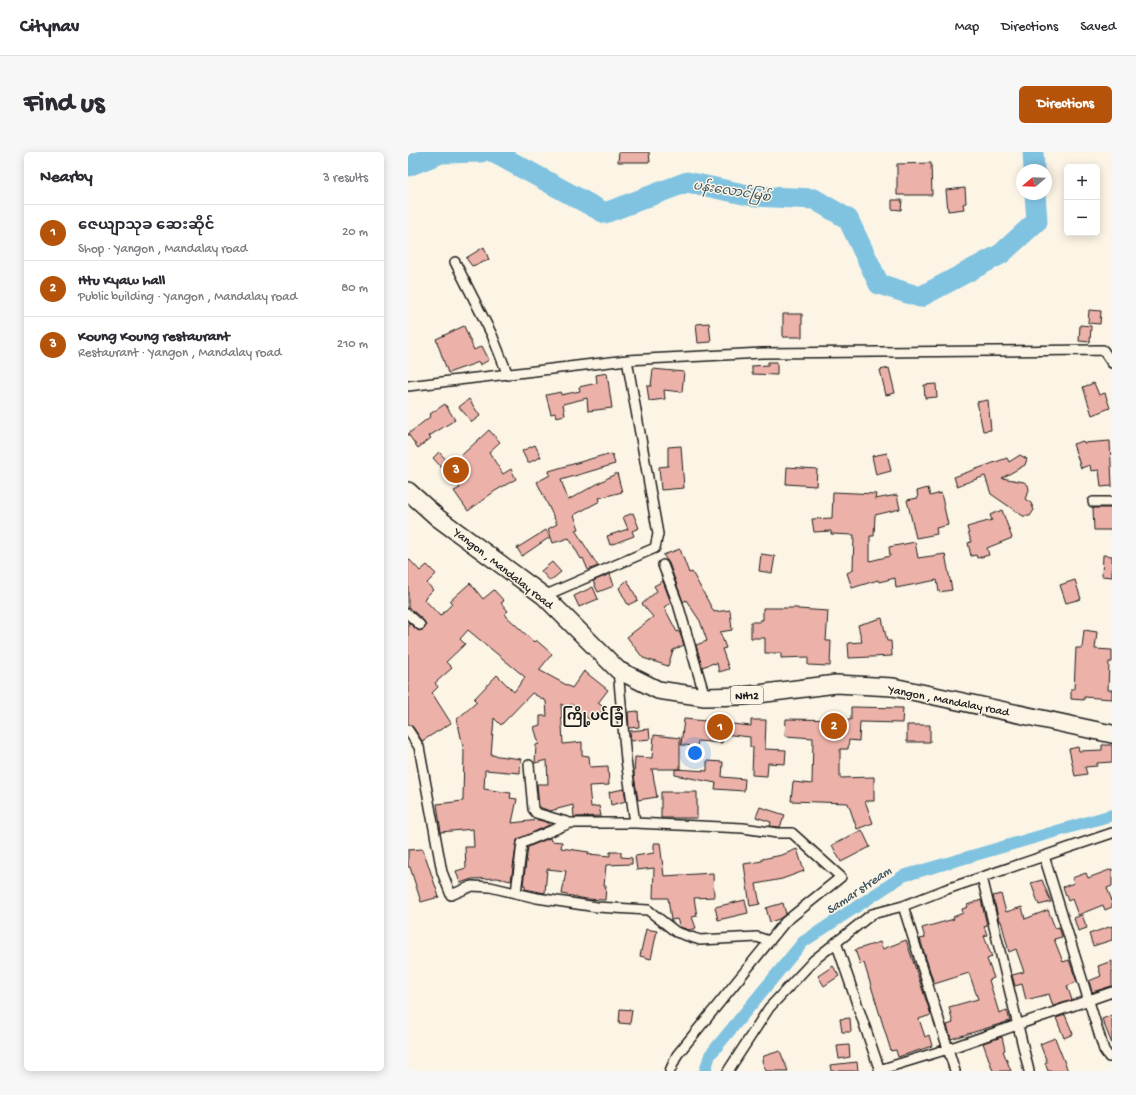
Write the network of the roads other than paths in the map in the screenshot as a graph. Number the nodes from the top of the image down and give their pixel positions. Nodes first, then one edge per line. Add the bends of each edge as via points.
1 (455, 262) dead end
2 (626, 360) junction
3 (1112, 363) edge
4 (508, 375) junction
5 (408, 386) edge
6 (408, 478) edge
7 (410, 497) edge
8 (1093, 502) dead end
9 (1112, 502) edge
10 (438, 518) junction
11 (663, 565) dead end
12 (544, 596) junction
13 (408, 614) edge
14 (420, 626) dead end
15 (618, 670) junction
16 (705, 697) junction
17 (408, 730) edge
18 (1112, 734) edge
19 (529, 765) dead end
20 (570, 823) junction
21 (635, 823) junction
22 (1112, 833) edge
23 (1044, 856) junction
24 (982, 877) junction
25 (516, 893) junction
26 (903, 906) junction
27 (769, 942) junction
28 (836, 942) junction
29 (1112, 992) edge
30 (1090, 1001) junction
31 (1018, 1023) junction
32 (948, 1049) junction
33 (1112, 1057) edge
34 (880, 1070) edge
35 (670, 1071) edge
36 (728, 1071) edge
37 (955, 1071) edge
38 (1029, 1071) edge

1 - 4 street via 492,334
2 - 3 street via 762,353 1103,350
2 - 4 street
2 - 12 street via 658,534 655,548
4 - 5 street
6 - 10 highway, NH12
7 - 10 highway, NH12
8 - 9 street
10 - 12 highway, Yangon , Mandalay road / NH12
11 - 16 street via 678,604
12 - 15 highway, Yangon , Mandalay road / NH12
13 - 14 street
15 - 16 highway, Yangon , Mandalay road / NH12 via 658,690
15 - 21 street
16 - 18 highway, Yangon , Mandalay road / NH12 via 743,696 836,684 893,687
17 - 25 street via 419,746 442,872 451,895 472,886
19 - 20 street via 532,810
20 - 21 street
20 - 25 street via 522,843
21 - 27 street via 792,833 841,877 785,922
22 - 23 street
23 - 24 street
23 - 30 street
24 - 26 street
24 - 31 street
25 - 27 street via 597,906 648,910 676,932 700,940 757,937
26 - 28 street via 872,914
26 - 32 street
27 - 35 street via 677,1055
28 - 34 street
28 - 36 street via 814,960 769,1008
29 - 30 street
30 - 31 street
30 - 33 street via 1104,1050
31 - 32 street
31 - 38 street
32 - 34 street
32 - 37 street

